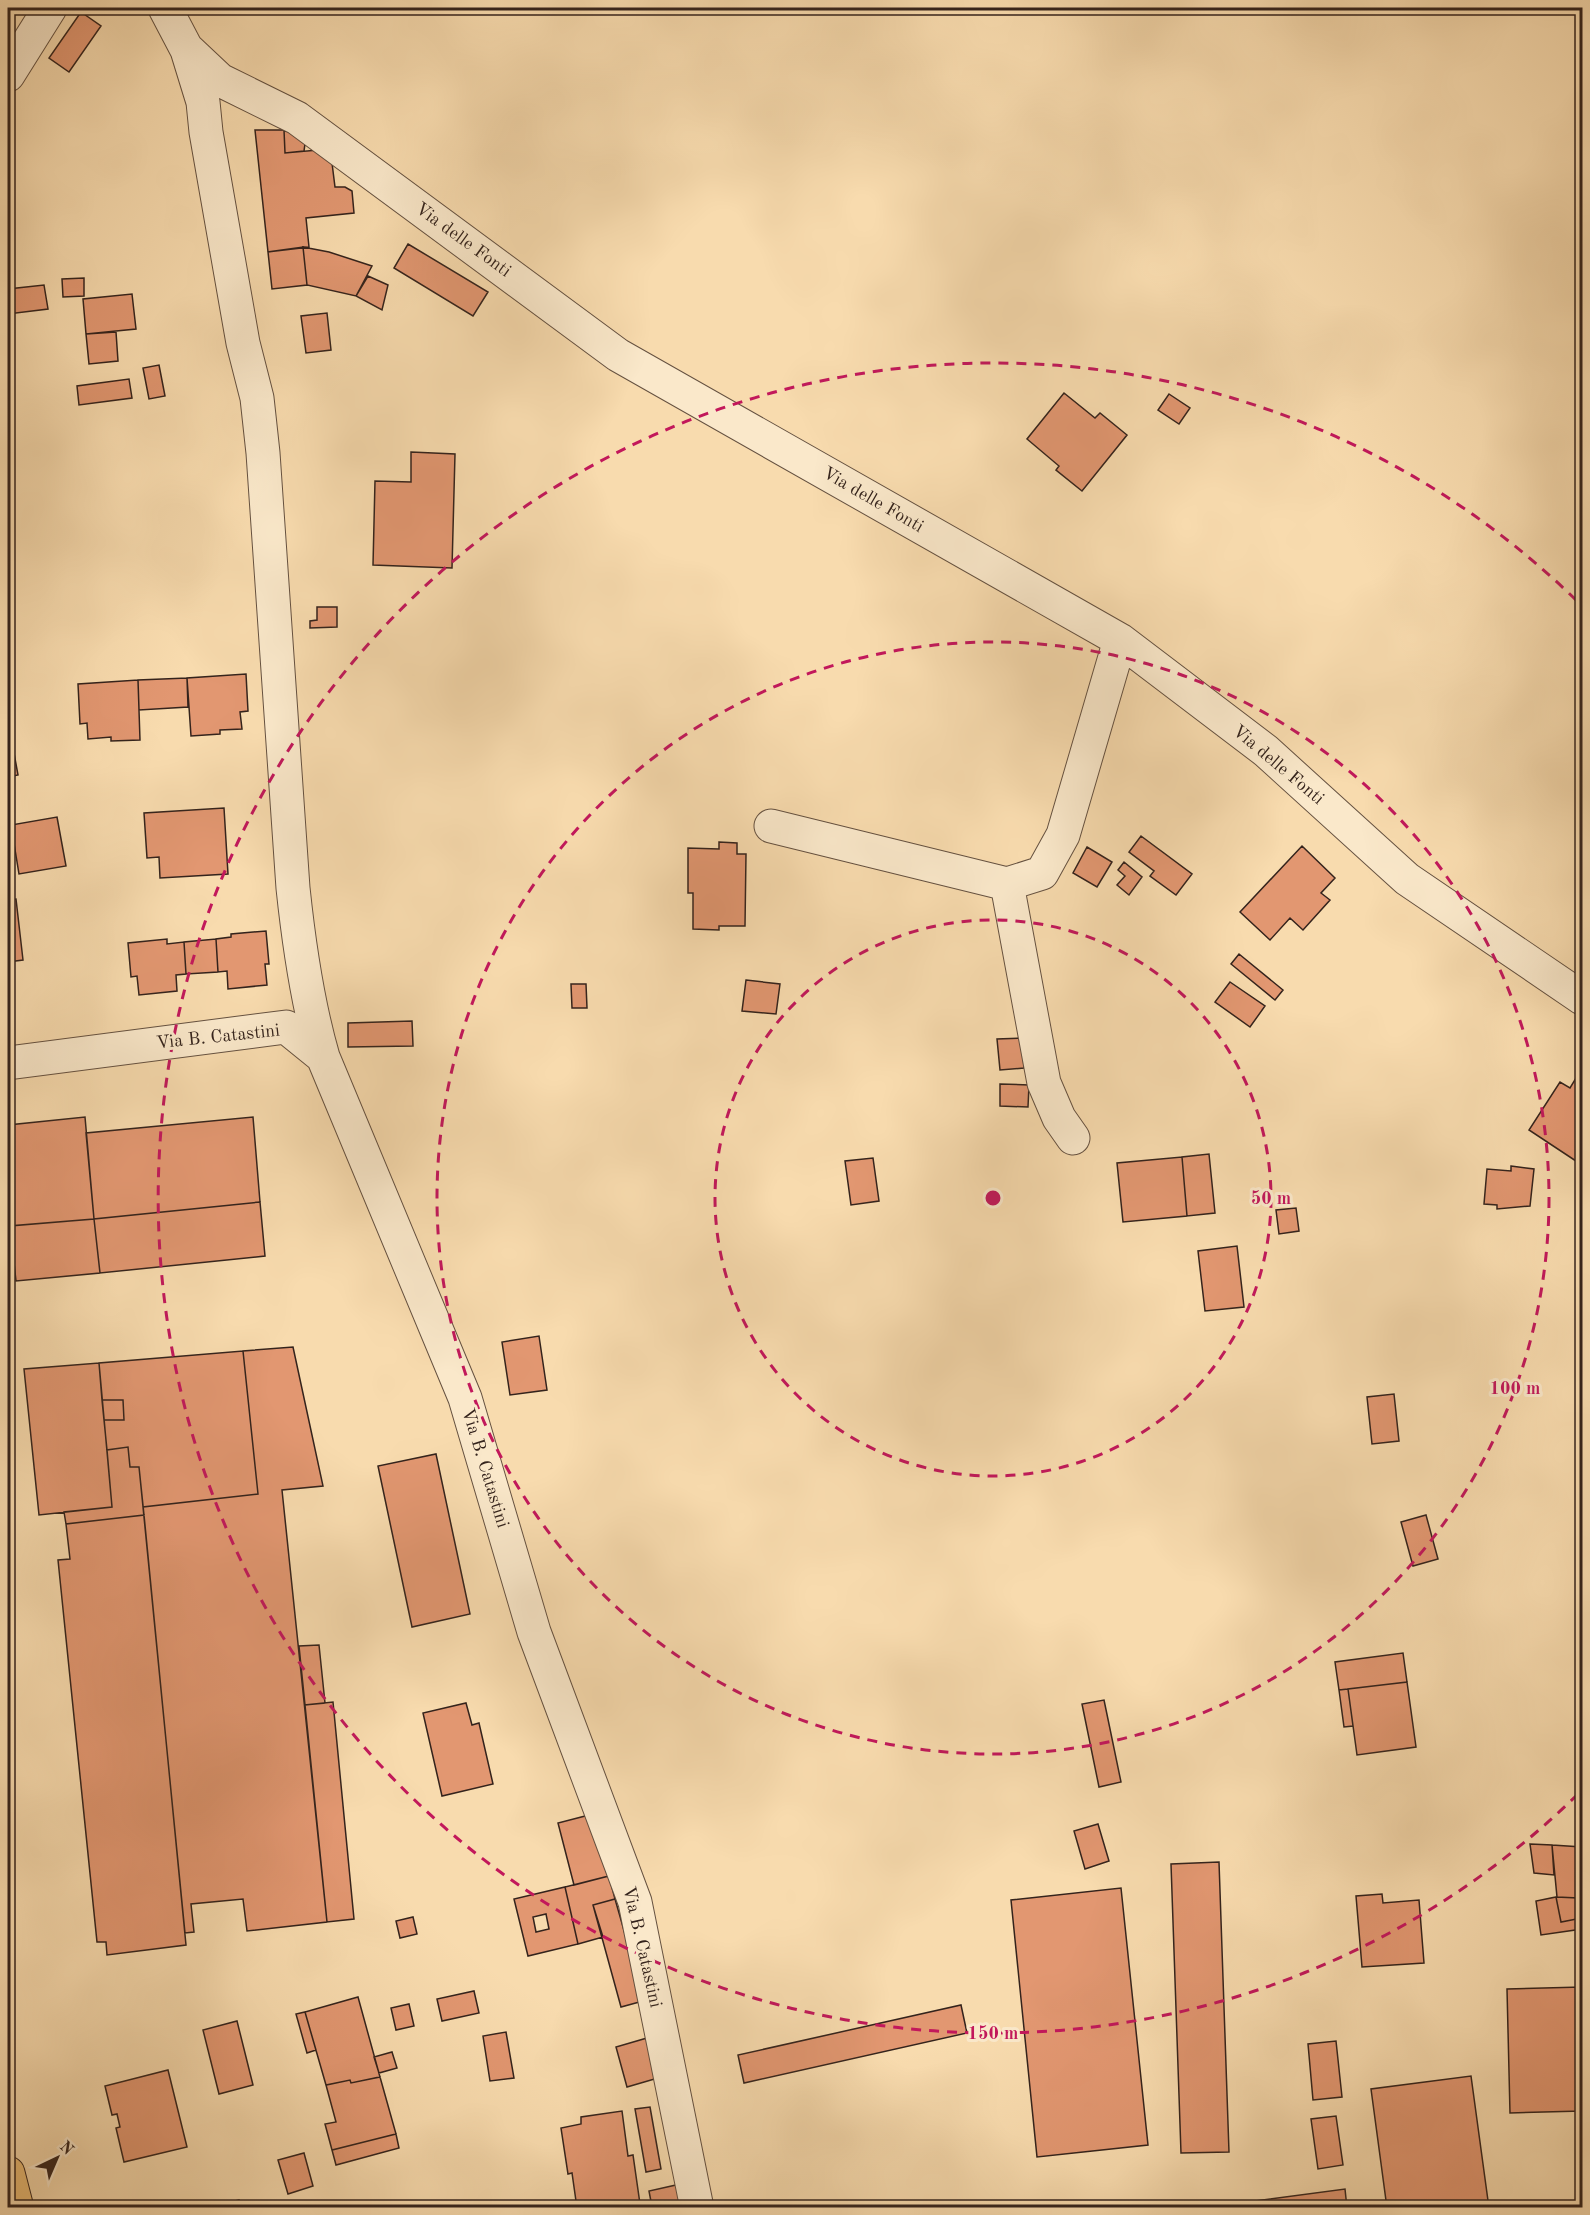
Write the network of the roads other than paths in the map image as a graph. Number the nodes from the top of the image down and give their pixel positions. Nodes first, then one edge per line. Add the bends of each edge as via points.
1 (50, 8) edge
2 (165, 8) edge
3 (186, 48) junction
4 (8, 75) edge
5 (1120, 640) junction
6 (771, 826) dead end
7 (1007, 884) junction
8 (1582, 998) edge
9 (324, 1057) junction
10 (8, 1063) edge
11 (1073, 1138) dead end
12 (8, 2172) edge
13 (17, 2208) edge
14 (698, 2208) edge

1 - 4 street
2 - 3 street, Via delle Fonti
3 - 5 street, Via delle Fonti via 219,80 297,118 618,355
3 - 9 street via 203,102 243,343 257,398 293,888 299,945
5 - 7 street via 1063,835 1042,873
5 - 8 street, Via delle Fonti via 1266,751 1407,879
6 - 7 street
7 - 11 street via 1044,1083 1059,1118
9 - 10 street, Via B. Catastini via 286,1027
9 - 14 street, Via B. Catastini via 465,1398 534,1632 635,1902
12 - 13 main road

